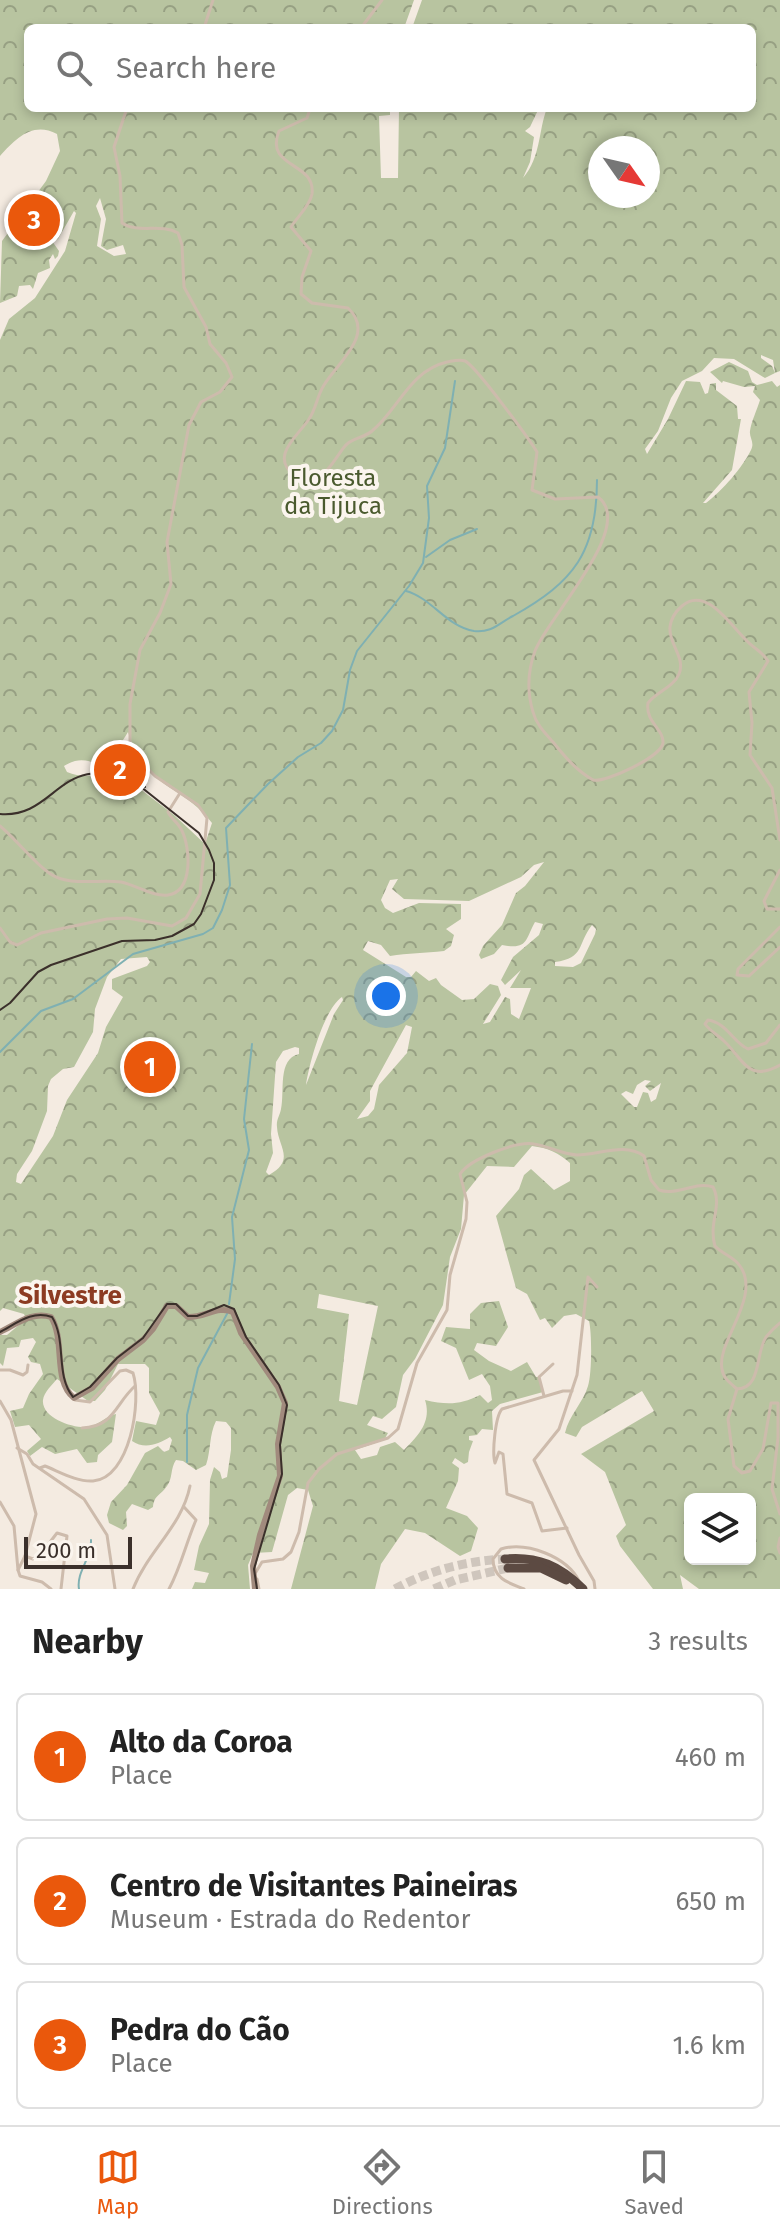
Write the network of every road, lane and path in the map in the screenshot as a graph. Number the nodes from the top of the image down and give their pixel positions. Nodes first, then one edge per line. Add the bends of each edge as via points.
1 (213, 0) edge
2 (382, 0) edge
3 (205, 24) edge
4 (364, 24) edge
5 (126, 112) edge
6 (309, 112) edge
7 (180, 793) junction
8 (0, 826) edge
9 (780, 840) edge
10 (780, 870) edge
11 (780, 909) edge
12 (780, 927) edge
13 (0, 928) edge
14 (780, 947) edge
15 (780, 1025) edge
16 (780, 1065) edge
17 (597, 1287) dead end
18 (780, 1323) edge
19 (0, 1332) edge
20 (553, 1364) dead end
21 (28, 1365) dead end
22 (0, 1370) edge
23 (135, 1386) junction
24 (737, 1389) junction
25 (572, 1391) junction
26 (544, 1396) junction
27 (72, 1398) junction
28 (0, 1401) edge
29 (82, 1428) dead end
30 (17, 1448) junction
31 (33, 1464) junction
32 (23, 1468) junction
33 (40, 1468) junction
34 (190, 1486) dead end
35 (0, 1502) edge
36 (184, 1507) junction
37 (780, 1514) edge
38 (568, 1528) junction
39 (780, 1538) edge
40 (780, 1553) edge
41 (25, 1556) junction
42 (18, 1570) junction
43 (579, 1587) edge
44 (51, 1589) edge
45 (61, 1589) edge
46 (115, 1589) edge
47 (133, 1589) edge
48 (169, 1589) edge
49 (257, 1589) edge
50 (524, 1589) edge
51 (595, 1589) edge

1 - 3 street
2 - 4 street
5 - 7 street via 114,147 122,223 178,233 184,287 232,377 220,392 201,402 189,425 167,542 171,584 140,650 130,704 130,751
6 - 9 street via 307,118 282,128 276,146 279,155 309,177 312,189 291,227 311,251 301,294 312,303 348,308 358,319 359,334 288,445 287,466 304,479 322,476 345,446 371,432 426,371 455,360 468,363 537,452 534,492 555,499 598,497 609,517 596,555 534,654 529,689 540,727 575,767 599,782 655,755 663,740 648,716 648,703 677,679 681,664 670,623 687,602 703,601 768,661 749,692 750,755 772,788
7 - 8 street via 168,812 185,838 187,873 170,895 122,882 59,878
7 - 13 street via 205,813 207,828 197,903 186,918 172,926 107,919 41,933 17,945
10 - 11 street via 764,901 767,909
12 - 14 street via 737,975 749,976
15 - 16 street via 771,1039 748,1049 716,1021 705,1024 749,1069 761,1072
17 - 25 street via 588,1277
18 - 24 street via 766,1337 752,1382
19 - 27 street via 28,1317 51,1317 63,1384
20 - 26 street via 539,1377
21 - 22 street via 23,1375
23 - 27 street via 133,1373 123,1370 90,1402
23 - 29 street via 110,1418
23 - 33 street via 130,1439 111,1471 94,1481
24 - 37 street via 728,1419 734,1466 742,1473 760,1459 771,1403 778,1403 772,1481
24 - 49 street via 726,1380 721,1365 745,1287 739,1265 713,1241 713,1187 659,1190 644,1156 633,1150 572,1154 538,1144 511,1146 475,1161 460,1174 466,1219 450,1275 447,1310 417,1363 398,1429 388,1438 337,1454 319,1469 306,1489 295,1544 283,1559 260,1564
25 - 26 street
25 - 38 street via 559,1429 534,1460
26 - 38 street via 498,1412 493,1461 502,1452 507,1494 532,1503 542,1531
27 - 49 street via 92,1388 143,1340 167,1306 197,1318 220,1309 233,1312 285,1403 278,1444 280,1476 253,1566
28 - 30 street via 8,1411
30 - 31 street
30 - 32 street
31 - 32 street
31 - 33 street
32 - 41 street via 36,1514
33 - 46 street via 78,1493 104,1529
34 - 36 street
35 - 42 street via 14,1526
36 - 47 street
36 - 48 street via 196,1520
38 - 51 street
39 - 40 street
41 - 42 street
41 - 45 street via 40,1555 57,1533 67,1536
42 - 44 street via 20,1576
43 - 43 highway via 557,1567 530,1559 507,1563 535,1566
43 - 50 street via 571,1568 550,1555 501,1549 493,1559 496,1574

